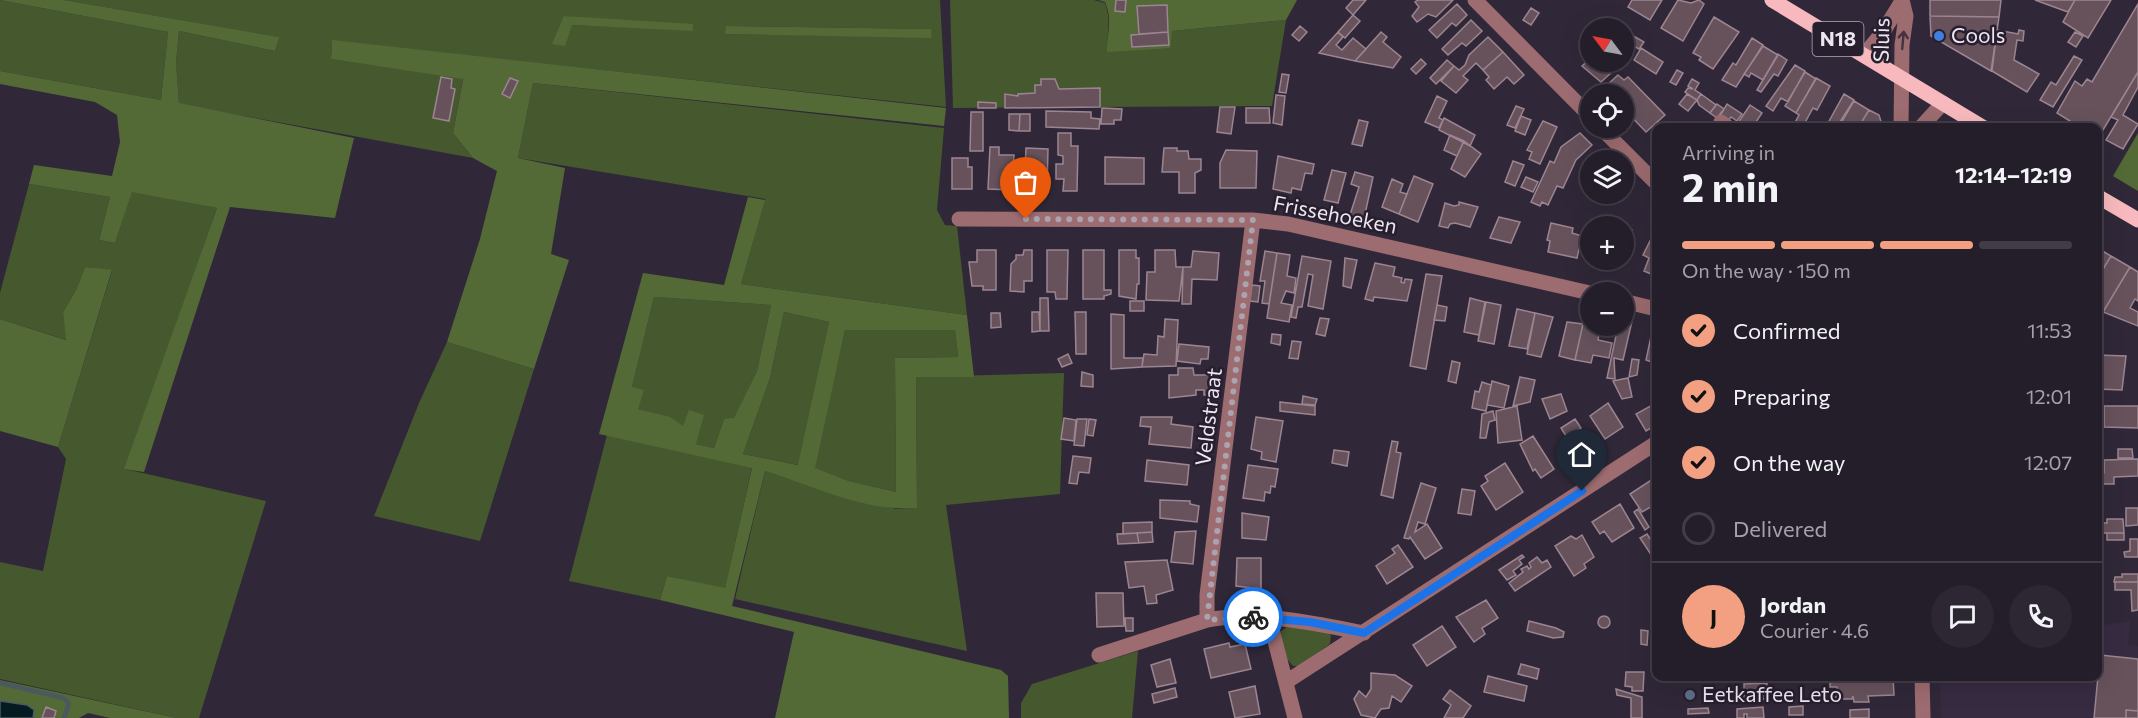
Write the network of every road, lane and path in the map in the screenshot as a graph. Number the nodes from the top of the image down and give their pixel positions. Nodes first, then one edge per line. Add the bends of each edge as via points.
1 (1475, 0) edge
2 (1772, 0) edge
3 (1902, 1) edge
4 (1864, 55) junction
5 (1903, 79) junction
6 (1943, 103) junction
7 (1580, 106) edge
8 (1901, 123) edge
9 (1925, 123) edge
10 (1976, 123) edge
11 (1611, 138) edge
12 (1652, 179) edge
13 (2102, 199) edge
14 (959, 219) dead end
15 (1253, 220) junction
16 (2138, 220) edge
17 (1580, 291) edge
18 (1634, 304) edge
19 (1652, 308) edge
20 (1652, 446) edge
21 (1269, 618) junction
22 (1207, 620) junction
23 (1364, 633) junction
24 (1099, 655) dead end
25 (1922, 681) edge
26 (1286, 682) junction
27 (1294, 718) edge
28 (1923, 718) edge

1 - 7 street
2 - 4 main road, N18
3 - 4 street, Sluis via 1884,32
5 -> 3 street, Sluis via 1906,16
4 - 5 main road, N18
5 - 6 main road, N18
5 - 8 street, Sluis
6 - 9 street
6 - 10 main road, N18
11 - 12 street
13 - 16 main road
14 - 15 street, Frissehoeken
15 - 17 street, Frissehoeken via 1318,230
15 - 22 street, Veldstraat
18 - 19 street
20 - 23 street
21 - 22 street
21 - 23 street
21 - 26 street
22 - 24 street
23 - 26 street
25 - 28 street
26 - 27 street

